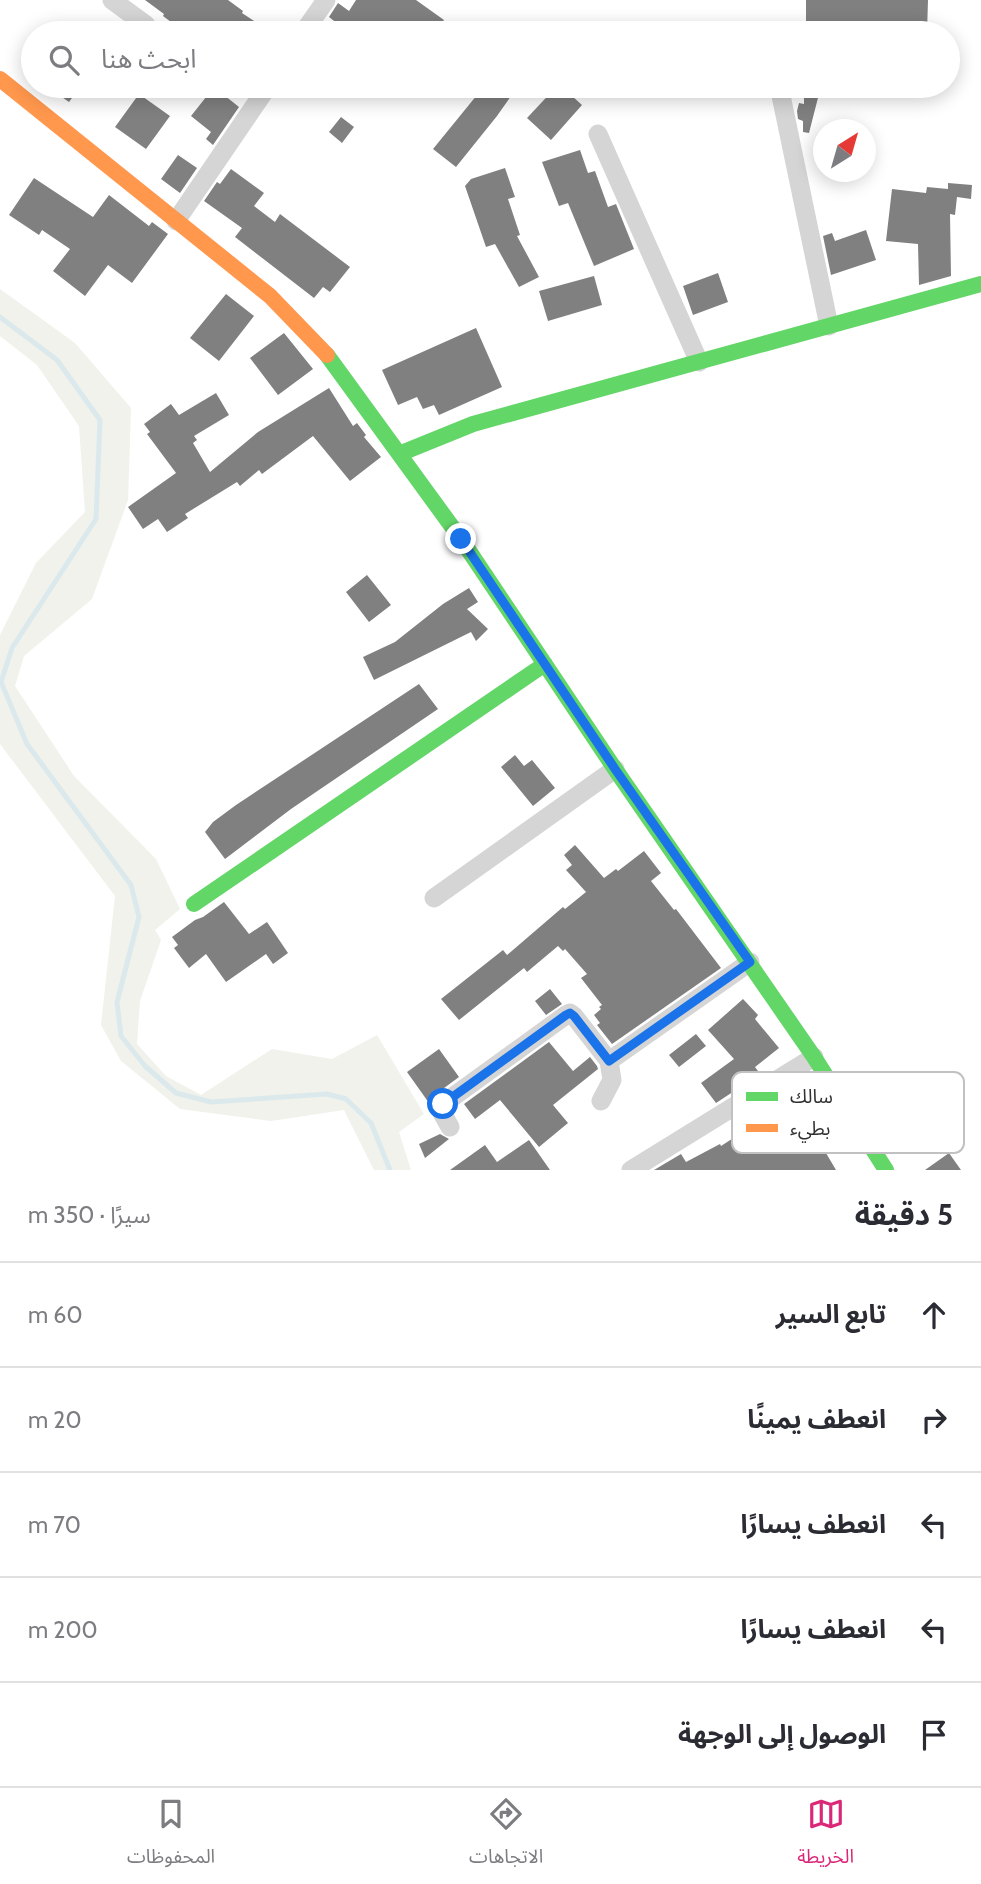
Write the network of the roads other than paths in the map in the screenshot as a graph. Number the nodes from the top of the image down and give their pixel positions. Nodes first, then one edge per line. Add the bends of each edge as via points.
1 (112, 0) edge
2 (326, 0) edge
3 (141, 21) edge
4 (311, 21) edge
5 (0, 79) edge
6 (21, 96) edge
7 (24, 98) edge
8 (260, 98) edge
9 (782, 98) edge
10 (598, 134) dead end
11 (176, 221) junction
12 (981, 284) edge
13 (829, 326) junction
14 (699, 362) junction
15 (399, 454) junction
16 (545, 664) junction
17 (615, 769) junction
18 (434, 898) dead end
19 (194, 904) dead end
20 (750, 962) junction
21 (814, 1057) junction
22 (609, 1061) junction
23 (790, 1072) edge
24 (824, 1072) edge
25 (601, 1101) dead end
26 (732, 1108) edge
27 (450, 1127) dead end
28 (875, 1153) edge
29 (631, 1170) edge
30 (886, 1170) edge

1 - 3 street
2 - 4 street
5 - 6 main road
7 - 11 main road
8 - 11 street
9 - 13 street
10 - 14 street
11 - 15 main road via 270,296 329,357
12 - 13 main road
13 - 14 main road
14 - 15 main road via 473,424
15 - 16 main road
16 - 17 main road
16 - 19 main road
17 - 18 street
17 - 20 main road
20 - 21 main road
20 - 22 street
21 - 23 street
21 - 24 main road
22 - 25 street via 612,1080
22 - 27 street via 570,1013 443,1104 441,1111
26 - 29 street
28 - 30 main road

